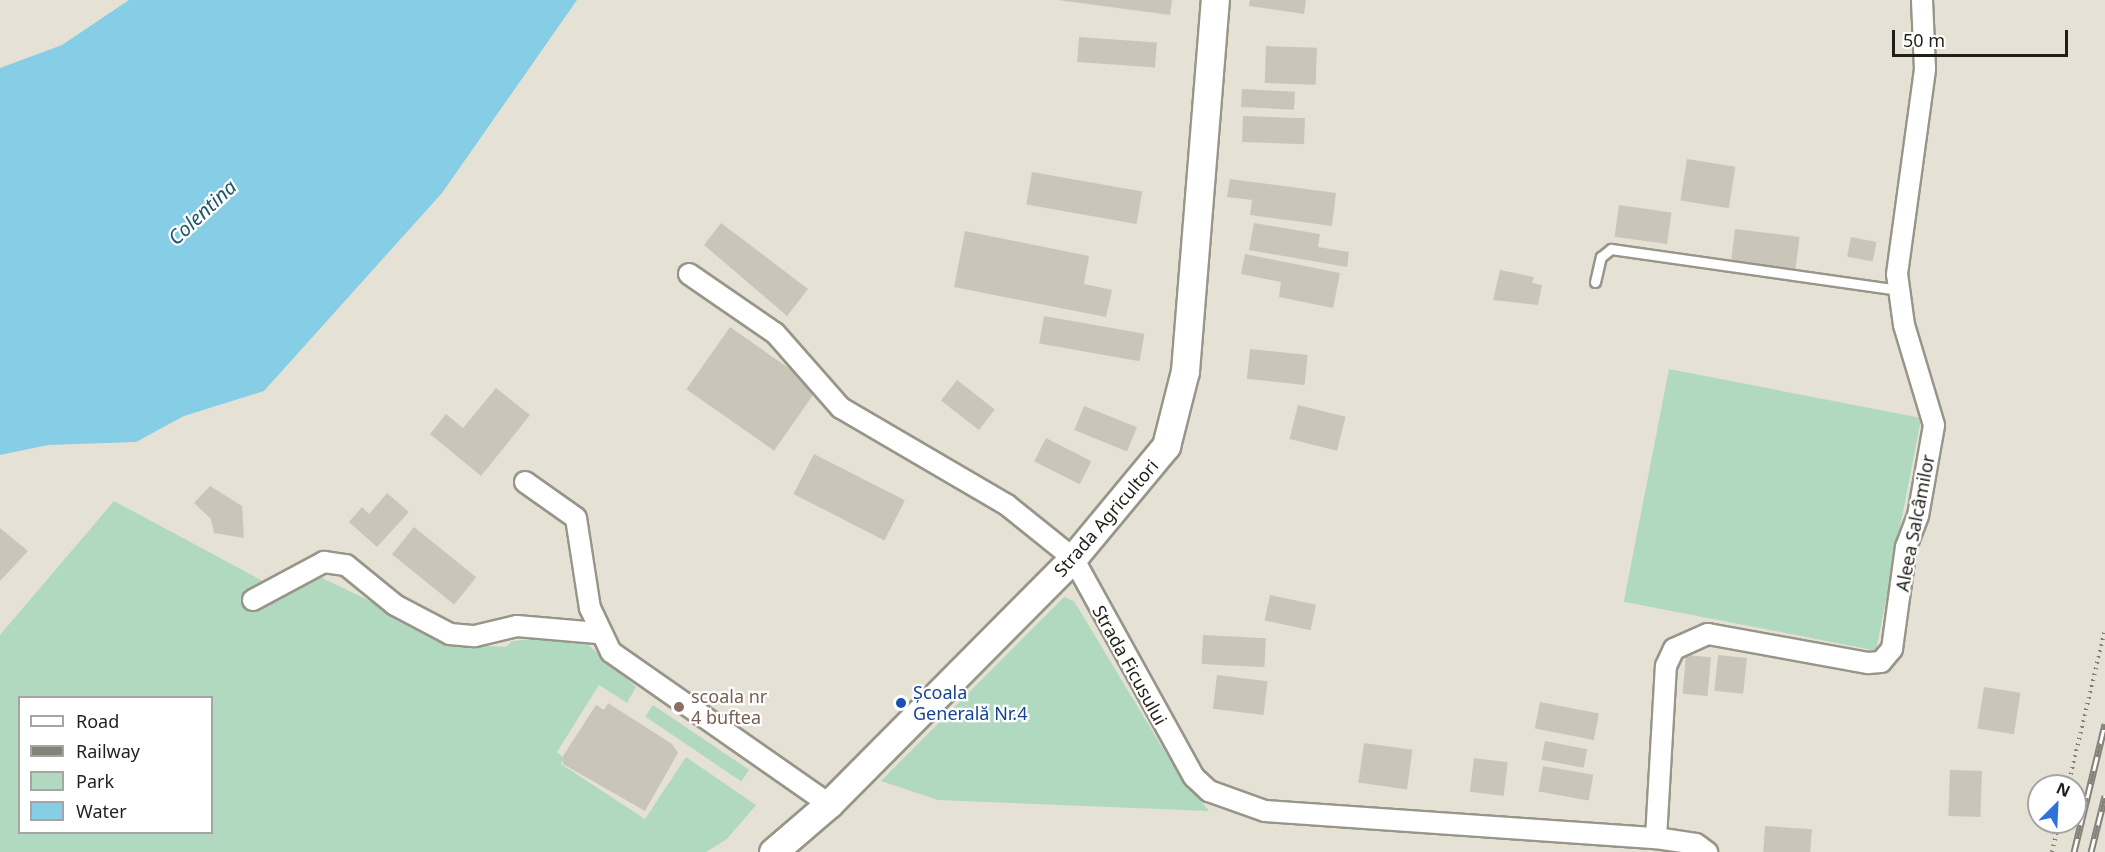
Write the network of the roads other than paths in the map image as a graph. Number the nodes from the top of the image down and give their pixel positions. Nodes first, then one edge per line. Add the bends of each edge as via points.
1 (1215, 0) edge
2 (1922, 0) edge
3 (689, 274) dead end
4 (1595, 282) dead end
5 (1899, 290) junction
6 (525, 482) dead end
7 (1073, 558) junction
8 (253, 600) dead end
9 (598, 633) junction
10 (829, 804) junction
11 (1656, 838) junction
12 (773, 852) edge
13 (1707, 852) edge

1 - 7 main road, Strada Agricultori via 1178,411 1156,463
2 - 5 street, Aleea Salcâmilor via 1925,69
3 - 7 street, Strada Ficusului via 775,333 841,408 1007,505
4 - 5 lane via 1601,257 1611,249
5 - 11 street, Aleea Salcâmilor via 1934,425 1918,516 1906,547 1892,649 1881,662 1868,663 1707,634 1674,649 1666,666
6 - 9 street via 561,503 582,530 583,582
7 - 10 main road, Strada Agricultori
7 - 11 street, Strada Ficusului via 1194,777 1229,802 1265,811
8 - 9 street via 324,562 346,565 395,605 450,634 475,636 518,626
9 - 10 street via 629,668
10 - 12 main road, Strada Agricultori
11 - 13 street via 1696,843

